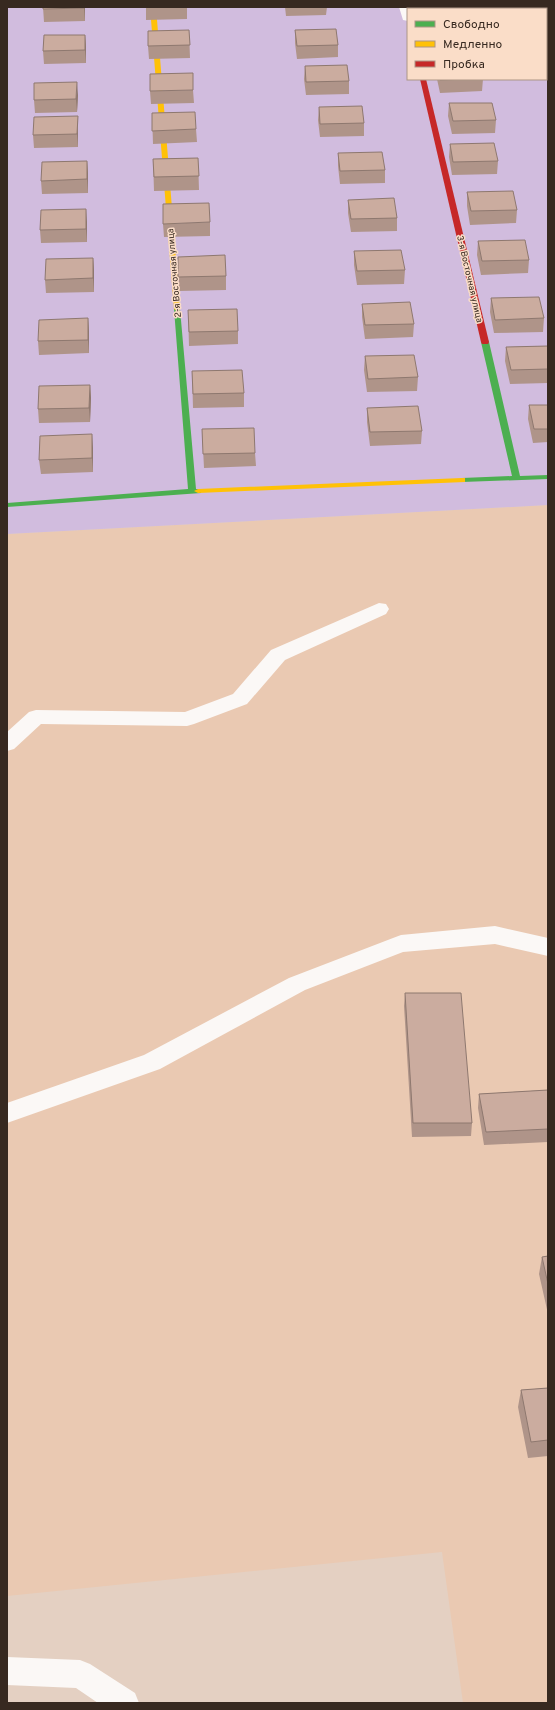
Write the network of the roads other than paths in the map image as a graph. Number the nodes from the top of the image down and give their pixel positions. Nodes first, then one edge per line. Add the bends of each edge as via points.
1 (153, 7) edge
2 (423, 80) edge
3 (548, 477) edge
4 (518, 479) junction
5 (192, 492) junction
6 (7, 505) edge
7 (379, 609) dead end
8 (7, 744) edge
9 (548, 947) edge
10 (7, 1113) edge
11 (7, 1671) edge
12 (124, 1703) edge

1 - 5 street, 2-я Восточная улица
2 - 4 street, 3-я Восточная улица
3 - 4 street
4 - 5 street
5 - 6 street
7 - 8 street via 278,655 240,699 187,719 36,717
9 - 10 street via 495,935 401,944 297,984 152,1062
11 - 12 street via 80,1674

